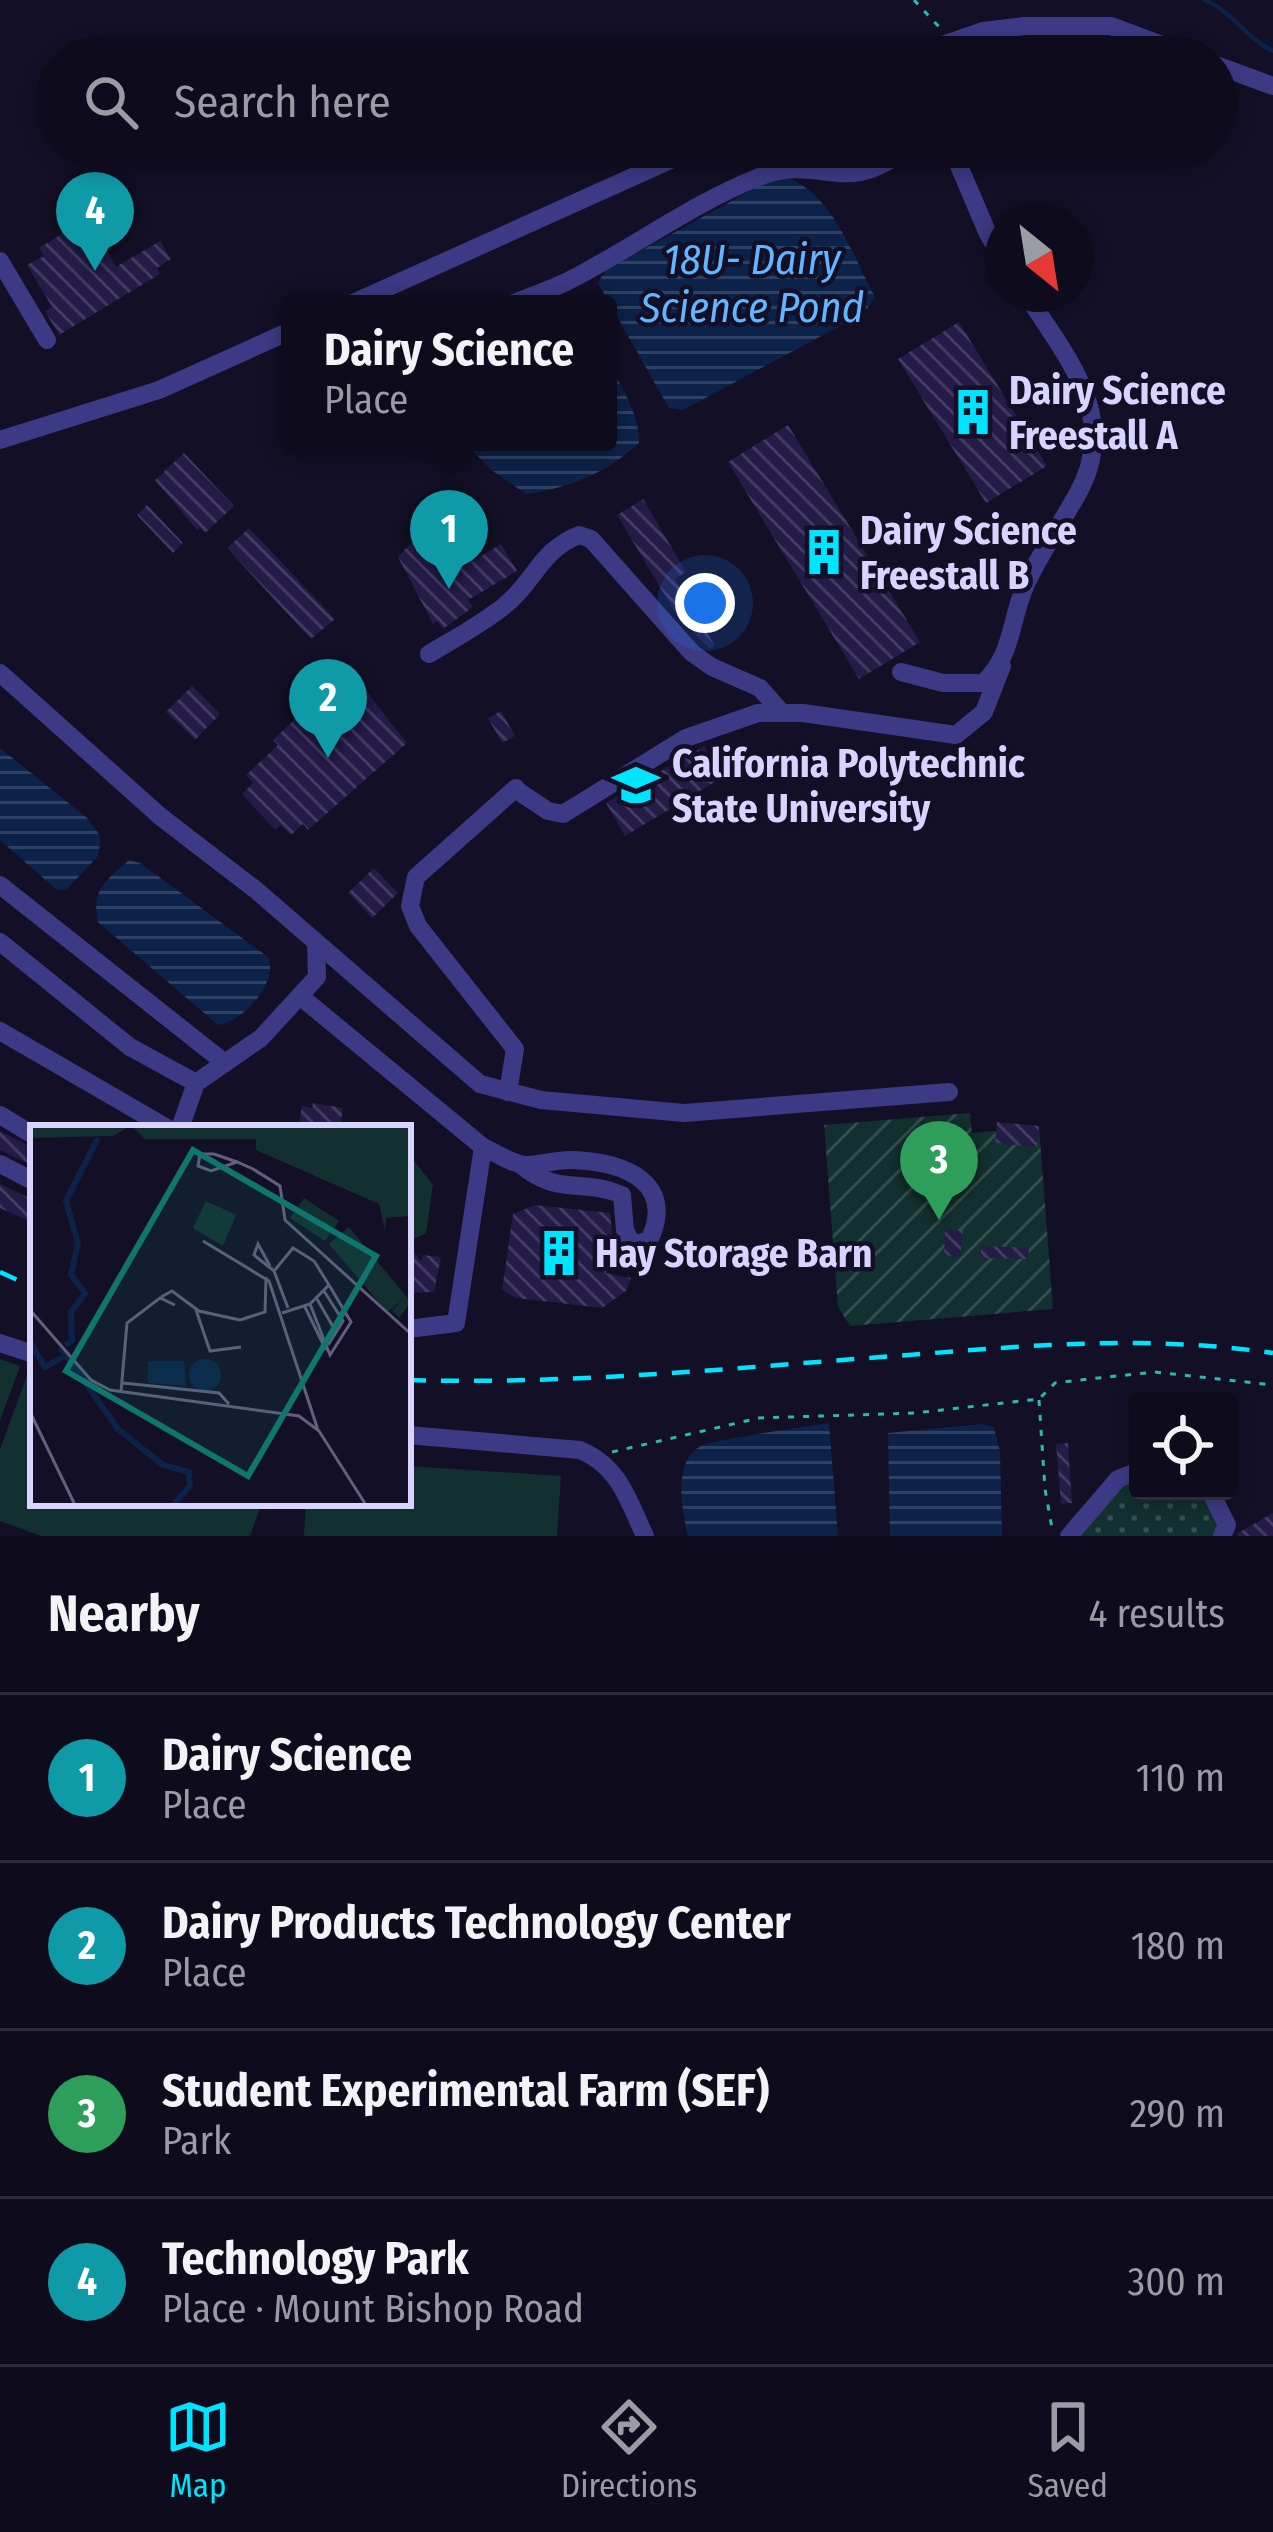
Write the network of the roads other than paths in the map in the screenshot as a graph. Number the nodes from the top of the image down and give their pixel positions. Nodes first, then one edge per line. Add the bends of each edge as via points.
1 (967, 36) edge
2 (1138, 36) edge
3 (1237, 73) edge
4 (1273, 86) edge
5 (652, 168) edge
6 (806, 168) edge
7 (806, 168) edge
8 (875, 168) edge
9 (960, 168) edge
10 (985, 227) edge
11 (0, 262) edge
12 (371, 295) edge
13 (534, 295) edge
14 (1038, 312) edge
15 (281, 336) edge
16 (47, 340) dead end
17 (0, 440) edge
18 (429, 654) dead end
19 (1002, 666) junction
20 (901, 672) dead end
21 (0, 673) edge
22 (782, 713) junction
23 (0, 885) edge
24 (0, 942) edge
25 (316, 942) junction
26 (301, 997) junction
27 (0, 1031) edge
28 (225, 1063) junction
29 (196, 1083) junction
30 (508, 1092) junction
31 (949, 1092) dead end
32 (0, 1115) edge
33 (162, 1125) edge
34 (181, 1125) edge
35 (30, 1134) edge
36 (483, 1147) junction
37 (0, 1164) edge
38 (521, 1165) junction
39 (30, 1179) edge
40 (411, 1329) edge
41 (0, 1343) edge
42 (30, 1353) edge
43 (411, 1435) edge
44 (1129, 1475) edge
45 (1214, 1500) edge
46 (645, 1536) edge
47 (1070, 1536) edge
48 (1222, 1536) edge

1 - 2 street via 1025,26 1111,26
3 - 4 street
5 - 12 street
6 - 13 street via 759,176
7 - 8 street via 859,174
9 - 10 street
11 - 16 street
14 - 19 street via 1081,380 1096,432 1079,492 1017,604
15 - 17 street via 159,390
18 - 22 street via 506,605 546,554 579,536 591,539 692,653 746,679
19 - 20 street via 983,683
19 - 22 street via 984,712 956,735
21 - 25 street
22 - 30 street via 758,713 686,738 562,814 517,789 416,877 410,906 418,926 515,1049
23 - 28 street
24 - 29 street via 130,1046
25 - 26 street via 316,977
25 - 30 street via 480,1084
26 - 28 street
26 - 36 street
27 - 33 street
28 - 29 street
29 - 34 street
30 - 31 street via 684,1113
32 - 35 street
36 - 38 street
36 - 40 street via 455,1323
37 - 39 street
38 - 38 street via 574,1160 636,1171 655,1193 649,1241 632,1244 622,1195 542,1182
41 - 42 street
43 - 46 street via 580,1450 601,1459
44 - 47 street
45 - 48 street via 1227,1525

